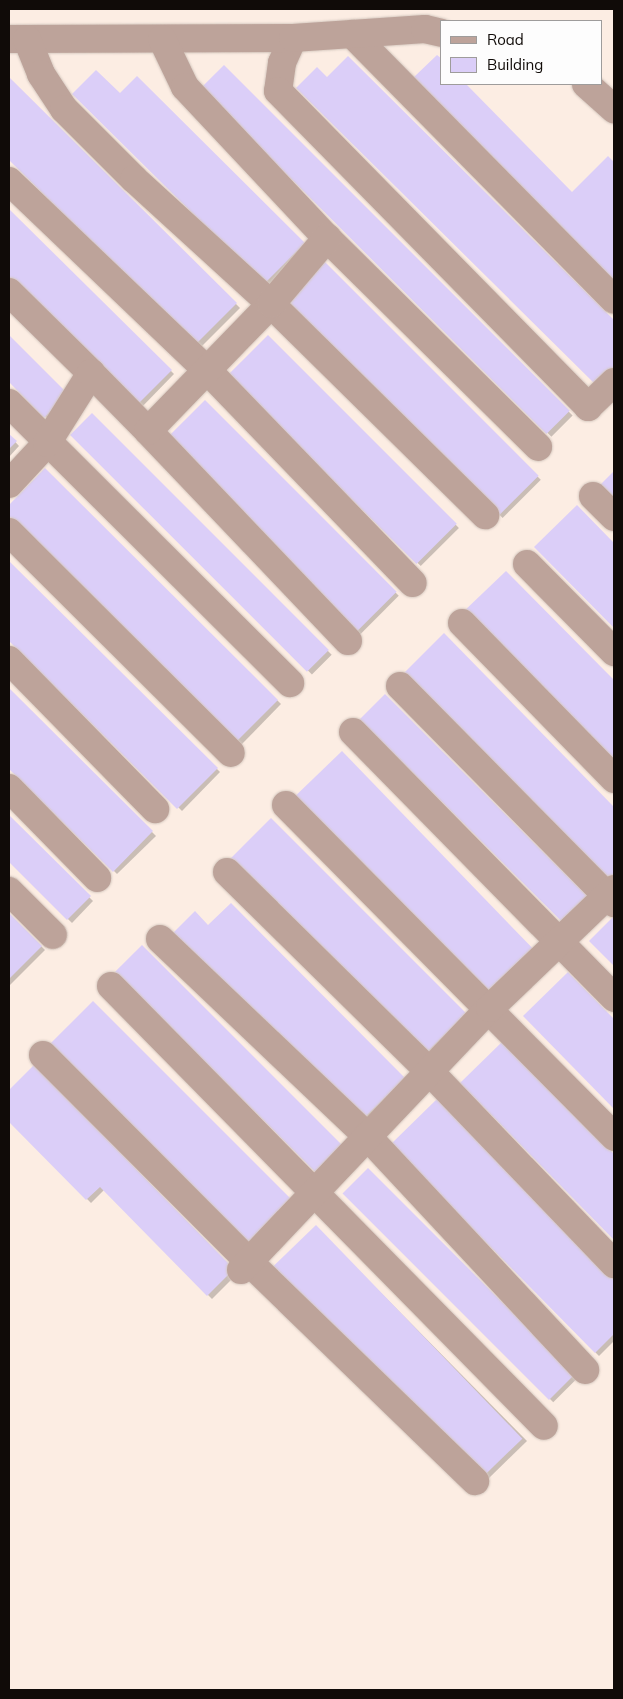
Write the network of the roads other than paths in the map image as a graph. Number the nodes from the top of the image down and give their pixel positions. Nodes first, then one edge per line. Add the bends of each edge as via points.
1 (440, 32) edge
2 (352, 34) junction
3 (293, 38) junction
4 (18, 39) edge
5 (162, 39) junction
6 (587, 85) edge
7 (614, 109) edge
8 (9, 181) edge
9 (327, 238) junction
10 (9, 292) edge
11 (614, 300) edge
12 (271, 304) junction
13 (207, 370) junction
14 (91, 374) junction
15 (614, 382) edge
16 (9, 403) edge
17 (148, 431) junction
18 (47, 443) junction
19 (538, 447) dead end
20 (9, 484) edge
21 (593, 496) dead end
22 (485, 515) dead end
23 (614, 517) edge
24 (9, 532) edge
25 (527, 564) dead end
26 (413, 582) dead end
27 (462, 623) dead end
28 (348, 640) dead end
29 (614, 652) edge
30 (9, 660) edge
31 (290, 683) dead end
32 (400, 686) dead end
33 (353, 732) dead end
34 (232, 753) dead end
35 (614, 779) edge
36 (9, 788) edge
37 (286, 805) dead end
38 (156, 809) dead end
39 (227, 872) dead end
40 (97, 878) dead end
41 (9, 891) edge
42 (612, 896) edge
43 (53, 935) dead end
44 (160, 939) dead end
45 (559, 943) junction
46 (111, 986) dead end
47 (614, 998) edge
48 (490, 1008) junction
49 (43, 1055) dead end
50 (431, 1073) junction
51 (367, 1136) junction
52 (614, 1137) edge
53 (314, 1191) junction
54 (614, 1264) edge
55 (245, 1266) junction
56 (585, 1370) dead end
57 (544, 1426) dead end
58 (474, 1481) dead end

1 - 2 lane via 426,29
2 - 3 lane
2 - 11 lane
3 - 5 lane
3 - 15 lane via 282,63 278,91 588,407
4 - 5 lane
4 - 12 lane via 64,109 134,179
5 - 9 lane via 185,87
6 - 7 lane
8 - 13 lane
9 - 12 lane
9 - 19 lane
10 - 14 lane
12 - 13 lane
12 - 22 lane
13 - 17 lane
13 - 26 lane
14 - 17 lane
14 - 18 lane
16 - 18 lane
17 - 28 lane
18 - 20 lane
18 - 31 lane
21 - 23 lane
24 - 34 lane
25 - 29 lane
27 - 35 lane
30 - 38 lane
32 - 42 lane
33 - 45 lane
36 - 40 lane
37 - 48 lane
39 - 50 lane
41 - 43 lane
42 - 45 lane
44 - 51 lane
45 - 47 lane
45 - 48 lane
46 - 53 lane
48 - 50 lane
48 - 52 lane
49 - 55 lane
50 - 51 lane
50 - 54 lane
51 - 53 lane
51 - 56 lane
53 - 55 lane
53 - 57 lane
55 - 58 lane

